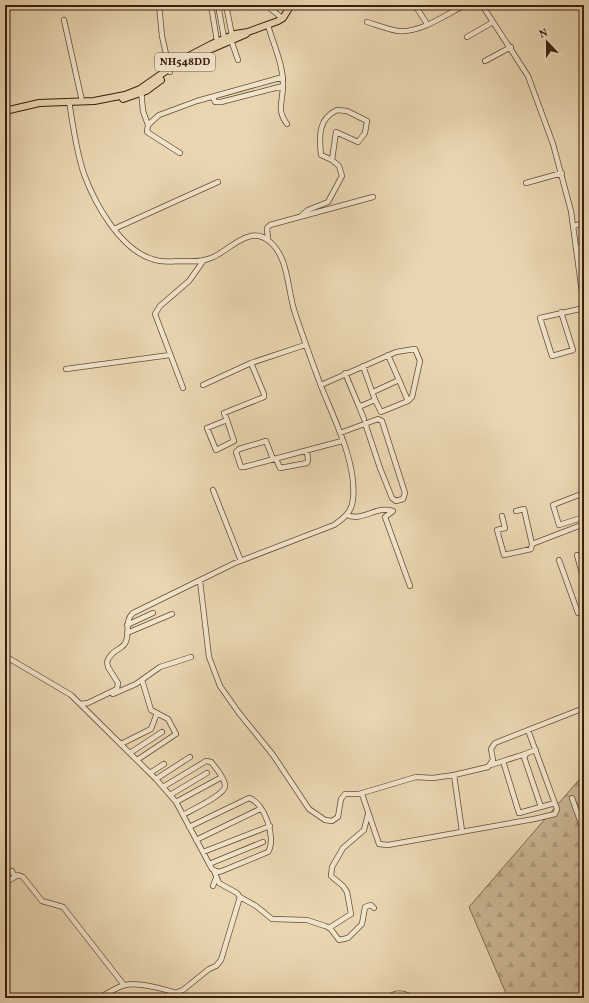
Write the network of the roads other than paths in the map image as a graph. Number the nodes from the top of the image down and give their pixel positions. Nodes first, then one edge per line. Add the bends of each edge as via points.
1 (159, 5) edge
2 (211, 5) edge
3 (218, 5) edge
4 (226, 5) edge
5 (266, 5) edge
6 (465, 5) edge
7 (482, 5) edge
8 (416, 6) edge
9 (287, 12) edge
10 (64, 20) dead end
11 (368, 22) dead end
12 (493, 22) junction
13 (427, 24) junction
14 (268, 25) junction
15 (467, 37) dead end
16 (232, 38) junction
17 (221, 41) junction
18 (511, 47) junction
19 (238, 60) dead end
20 (485, 61) dead end
21 (169, 70) junction
22 (283, 77) junction
23 (283, 86) junction
24 (141, 91) junction
25 (123, 97) junction
26 (213, 97) junction
27 (82, 101) junction
28 (69, 103) junction
29 (5, 111) edge
30 (286, 124) dead end
31 (148, 125) junction
32 (180, 153) dead end
33 (332, 160) junction
34 (562, 173) junction
35 (218, 182) dead end
36 (526, 183) dead end
37 (373, 197) dead end
38 (300, 217) junction
39 (584, 223) edge
40 (573, 226) junction
41 (114, 229) junction
42 (268, 240) junction
43 (576, 248) junction
44 (584, 248) edge
45 (204, 260) junction
46 (584, 308) edge
47 (561, 312) junction
48 (305, 345) junction
49 (170, 355) junction
50 (388, 355) junction
51 (251, 363) junction
52 (362, 366) junction
53 (66, 369) dead end
54 (345, 373) junction
55 (399, 380) junction
56 (203, 385) dead end
57 (321, 385) junction
58 (182, 388) dead end
59 (373, 392) junction
60 (375, 400) junction
61 (408, 401) junction
62 (358, 404) junction
63 (227, 420) junction
64 (365, 421) junction
65 (340, 433) junction
66 (342, 441) junction
67 (307, 451) junction
68 (274, 459) junction
69 (213, 490) dead end
70 (584, 493) edge
71 (516, 511) dead end
72 (347, 515) junction
73 (502, 516) dead end
74 (584, 517) edge
75 (584, 524) edge
76 (532, 544) junction
77 (577, 555) dead end
78 (559, 560) dead end
79 (242, 561) junction
80 (584, 581) edge
81 (200, 582) junction
82 (410, 586) dead end
83 (584, 610) edge
84 (153, 614) dead end
85 (172, 614) dead end
86 (127, 625) junction
87 (127, 633) junction
88 (5, 656) edge
89 (191, 657) dead end
90 (142, 680) junction
91 (118, 685) junction
92 (122, 691) junction
93 (83, 706) junction
94 (584, 708) edge
95 (158, 713) junction
96 (528, 730) junction
97 (162, 732) dead end
98 (121, 744) junction
99 (536, 750) junction
100 (130, 753) junction
101 (525, 754) junction
102 (190, 757) dead end
103 (137, 760) junction
104 (503, 761) junction
105 (164, 764) dead end
106 (490, 765) junction
107 (207, 773) dead end
108 (150, 774) junction
109 (454, 775) junction
110 (222, 777) junction
111 (156, 779) junction
112 (163, 787) junction
113 (359, 794) junction
114 (170, 795) junction
115 (572, 798) dead end
116 (176, 802) junction
117 (555, 803) junction
118 (541, 807) junction
119 (260, 809) junction
120 (368, 814) junction
121 (183, 815) junction
122 (270, 826) junction
123 (189, 827) junction
124 (462, 831) junction
125 (584, 832) edge
126 (196, 840) junction
127 (263, 842) dead end
128 (203, 852) junction
129 (209, 864) junction
130 (12, 871) dead end
131 (214, 872) junction
132 (15, 877) junction
133 (216, 878) junction
134 (5, 883) edge
135 (213, 886) dead end
136 (240, 897) junction
137 (374, 908) dead end
138 (329, 928) junction
139 (124, 985) junction
140 (175, 993) junction
141 (99, 998) edge
142 (186, 998) edge
143 (388, 998) edge
144 (412, 998) edge

1 - 21 street
2 - 17 street
3 - 17 street
4 - 16 street
5 - 9 street
6 - 13 street
7 - 12 street
8 - 13 street
9 - 14 highway, NH548DD
10 - 27 street
11 - 13 street via 399,31
12 - 15 street
12 - 18 street
14 - 16 highway, NH548DD
14 - 22 street
16 - 17 highway, NH548DD
16 - 19 street
17 - 21 highway, NH548DD
18 - 20 street
18 - 34 street via 532,84
21 - 24 highway, NH548DD
22 - 23 street
22 - 26 street
23 - 26 street via 221,102 215,102
23 - 30 street via 280,112
24 - 25 highway, NH548DD
24 - 31 street via 143,111
25 - 27 highway, NH548DD
25 - 28 highway, NH548DD
26 - 31 street via 159,115
27 - 28 highway, NH548DD
28 - 29 highway, NH548DD via 44,102
28 - 41 street via 84,174 98,204
31 - 32 street via 147,132
33 - 33 street via 321,155 319,139 325,118 337,110 343,110 368,121 365,133 358,142 336,132
33 - 38 street via 340,166 342,176 328,202 308,210
34 - 36 street
34 - 40 street
35 - 41 street
37 - 38 street
38 - 42 street via 268,226
39 - 40 street
40 - 43 street
41 - 45 street via 127,245 151,259 161,262
42 - 45 street via 259,236 249,236
42 - 48 street via 284,263
43 - 44 street
43 - 46 street
45 - 49 street via 189,281 156,311 156,318
46 - 47 street
47 - 47 street via 540,318 552,356 573,350
48 - 51 street
48 - 57 street
49 - 53 street
49 - 58 street
50 - 52 street
50 - 55 street
50 - 61 street via 415,349 420,361 412,397
51 - 56 street
51 - 63 street via 264,397 224,414
52 - 54 street
52 - 59 street
54 - 57 street
54 - 62 street
55 - 59 street
55 - 61 street
57 - 65 street
59 - 60 street
60 - 61 street via 381,412
60 - 62 street via 361,406
62 - 64 street
63 - 63 street via 207,428 216,450 234,441
64 - 64 street via 392,498 396,501 403,499 405,493 382,421
64 - 65 street
65 - 66 street
66 - 67 street
66 - 72 street via 352,481 353,499
67 - 68 street
67 - 68 street via 307,463 280,468
68 - 68 street via 241,467 236,452 239,448 266,441
69 - 79 street
70 - 74 street via 553,505 558,525
71 - 76 street via 524,510
72 - 79 street via 334,525
72 - 82 street via 355,518 385,509 393,511 385,517
73 - 76 street via 505,528 497,530 504,555 531,549
75 - 76 street
77 - 80 street
78 - 83 street via 578,613
79 - 81 street
81 - 86 street via 133,614 128,618
81 - 113 street via 209,657 214,674 237,711 273,755 302,800 315,814 332,821 338,818 343,795
84 - 86 street
85 - 87 street
86 - 87 street
87 - 91 street via 124,645 114,650 107,662
88 - 93 street via 57,685
89 - 90 street via 160,667
90 - 92 street
90 - 95 street via 151,710
91 - 92 street
91 - 93 street via 115,691
92 - 93 street
93 - 98 street
94 - 96 street
95 - 98 street via 151,729
95 - 103 street via 168,719 175,736
96 - 99 street
96 - 106 street via 493,744 493,760
97 - 100 street
98 - 100 street
99 - 101 street
99 - 117 street
100 - 103 street
101 - 104 street
101 - 118 street
102 - 111 street
103 - 108 street
104 - 106 street
104 - 118 street via 518,812 523,813
105 - 108 street
106 - 109 street
107 - 114 street
108 - 111 street
109 - 113 street via 410,778
109 - 124 street
110 - 112 street via 208,760
110 - 116 street
110 - 121 street via 225,784 223,792
111 - 112 street
112 - 114 street
113 - 120 street via 362,794
114 - 116 street
115 - 125 street
116 - 121 street
117 - 118 street
117 - 124 street via 557,812 553,815
119 - 122 street
119 - 123 street via 255,801 247,798
119 - 126 street
120 - 124 street via 379,844 388,845
120 - 138 street via 364,830 343,848 332,867 331,876 347,892 351,914
121 - 123 street
122 - 128 street
122 - 131 street via 272,844 268,852
123 - 126 street
126 - 128 street
127 - 129 street
128 - 129 street
129 - 131 street
130 - 132 street
131 - 133 street
132 - 134 street
132 - 139 street via 22,877 42,901 63,907
133 - 135 street
133 - 136 street via 220,884
136 - 138 street via 272,919 307,920
136 - 140 street via 221,960 183,990
137 - 138 street via 371,905 365,906 362,911 362,924 345,940 337,939
139 - 140 street via 140,985
139 - 141 street
140 - 142 street
143 - 144 street via 400,993

